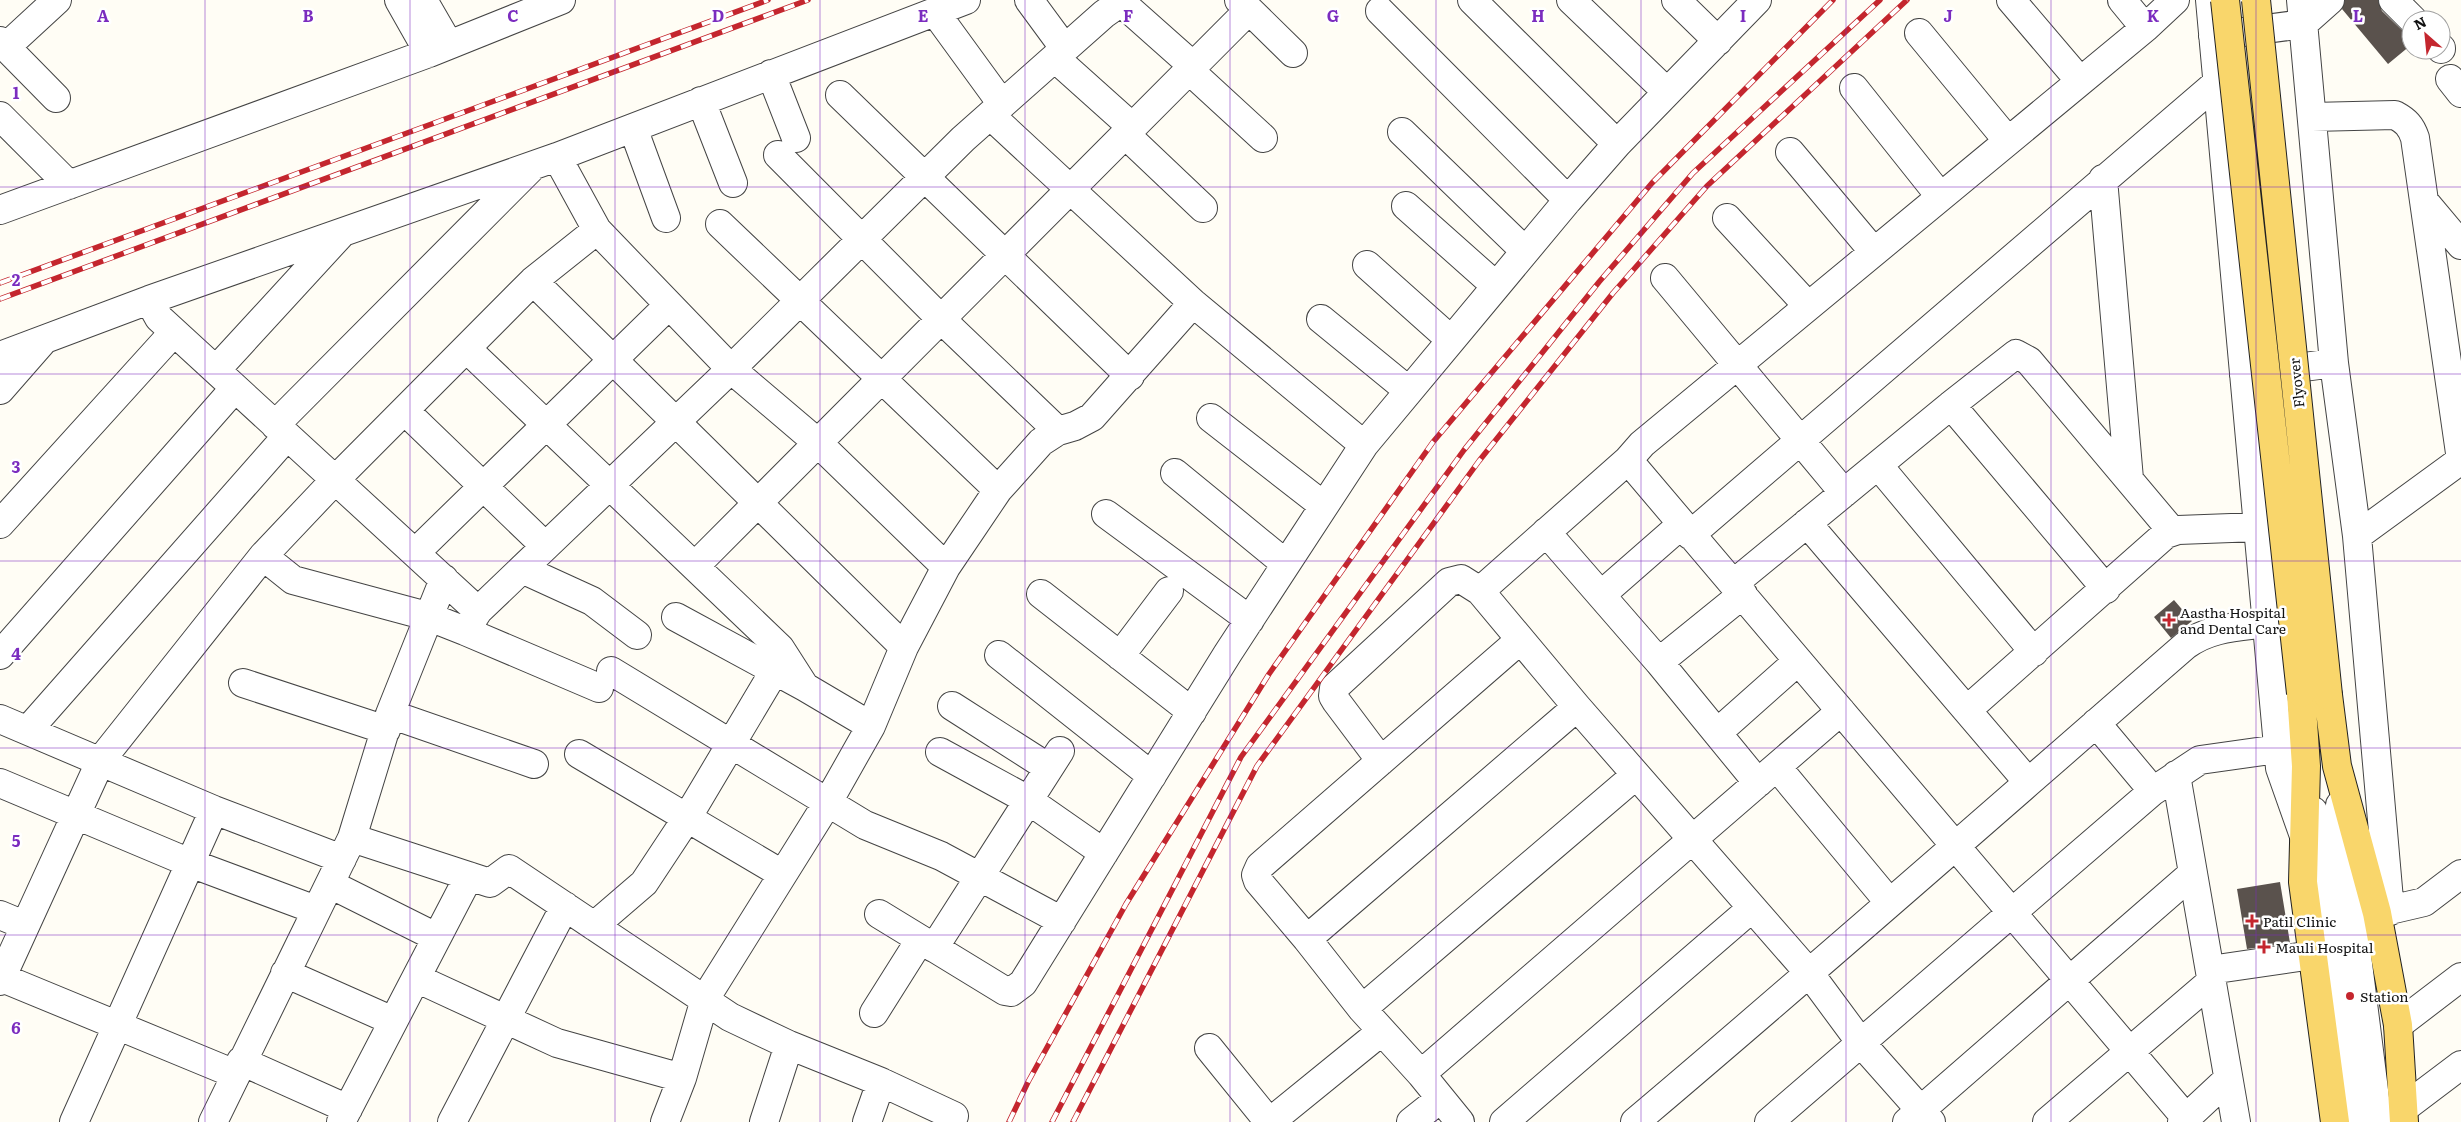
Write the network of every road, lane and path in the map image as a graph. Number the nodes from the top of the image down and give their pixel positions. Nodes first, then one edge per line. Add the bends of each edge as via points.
1 (57, 0) edge
2 (399, 0) edge
3 (423, 0) edge
4 (561, 0) edge
5 (966, 0) edge
6 (1029, 0) edge
7 (1472, 0) edge
8 (1571, 0) edge
9 (1676, 0) edge
10 (1757, 0) edge
11 (2011, 0) edge
12 (2122, 0) edge
13 (2175, 0) edge
14 (2210, 0) edge
15 (2225, 0) edge
16 (2256, 0) edge
17 (2330, 0) edge
18 (2394, 0) edge
19 (1122, 1) edge
20 (1244, 5) edge
21 (1380, 10) dead end
22 (2404, 10) edge
23 (935, 12) junction
24 (2302, 12) edge
25 (2144, 28) junction
26 (1919, 33) dead end
27 (2213, 36) junction
28 (1718, 41) junction
29 (3, 44) edge
30 (439, 49) junction
31 (1060, 53) junction
32 (1293, 53) dead end
33 (1191, 68) junction
34 (771, 74) junction
35 (2080, 81) junction
36 (2217, 83) junction
37 (1854, 88) dead end
38 (1667, 92) junction
39 (840, 95) dead end
40 (56, 98) dead end
41 (701, 101) junction
42 (996, 110) junction
43 (2312, 117) junction
44 (1, 120) edge
45 (633, 128) junction
46 (1129, 130) junction
47 (1402, 132) dead end
48 (1263, 138) dead end
49 (2008, 141) junction
50 (1617, 144) junction
51 (1790, 152) dead end
52 (546, 161) junction
53 (924, 177) junction
54 (2103, 179) junction
55 (733, 183) dead end
56 (69, 185) junction
57 (1070, 189) junction
58 (1940, 196) junction
59 (1568, 200) junction
60 (2424, 201) junction
61 (1406, 206) dead end
62 (1203, 208) dead end
63 (0, 210) edge
64 (666, 218) dead end
65 (1727, 218) dead end
66 (720, 224) dead end
67 (597, 230) junction
68 (343, 232) junction
69 (861, 240) junction
70 (2461, 245) edge
71 (1525, 251) junction
72 (1874, 252) junction
73 (1006, 255) junction
74 (1367, 265) dead end
75 (1665, 278) dead end
76 (533, 281) junction
77 (1496, 286) junction
78 (149, 300) junction
79 (800, 300) junction
80 (1193, 303) junction
81 (669, 305) junction
82 (1808, 306) junction
83 (1321, 319) dead end
84 (942, 320) junction
85 (174, 332) junction
86 (44, 339) junction
87 (1451, 340) junction
88 (2453, 345) edge
89 (467, 349) junction
90 (0, 356) edge
91 (613, 361) junction
92 (2334, 363) junction
93 (1738, 365) junction
94 (732, 369) junction
95 (2244, 375) junction
96 (1130, 376) junction
97 (225, 379) junction
98 (882, 379) junction
99 (0, 390) edge
100 (1409, 391) junction
101 (1951, 405) junction
102 (405, 411) junction
103 (1210, 418) dead end
104 (675, 422) junction
105 (546, 425) junction
106 (281, 430) junction
107 (1058, 431) junction
108 (1800, 442) junction
109 (818, 443) junction
110 (1364, 445) junction
111 (1628, 460) junction
112 (2461, 460) edge
113 (1878, 465) junction
114 (1175, 473) dead end
115 (2129, 479) junction
116 (335, 480) junction
117 (609, 485) junction
118 (484, 487) junction
119 (998, 490) junction
120 (1844, 493) junction
121 (757, 504) junction
122 (1324, 506) junction
123 (1106, 514) dead end
124 (1808, 523) junction
125 (0, 524) edge
126 (2258, 527) junction
127 (1685, 530) junction
128 (2172, 531) junction
129 (1546, 532) junction
130 (2357, 536) junction
131 (545, 546) junction
132 (415, 553) junction
133 (263, 556) junction
134 (1286, 564) junction
135 (695, 566) junction
136 (946, 567) junction
137 (522, 569) junction
138 (444, 580) junction
139 (1738, 589) junction
140 (2106, 589) junction
141 (1169, 591) dead end
142 (1480, 591) junction
143 (1041, 594) dead end
144 (1601, 595) junction
145 (427, 616) junction
146 (676, 616) dead end
147 (1250, 620) junction
148 (471, 621) junction
149 (2267, 623) junction
150 (637, 635) dead end
151 (1520, 640) junction
152 (904, 647) junction
153 (2034, 652) junction
154 (0, 655) edge
155 (999, 655) dead end
156 (1120, 656) junction
157 (1798, 661) junction
158 (1659, 662) junction
159 (775, 670) junction
160 (243, 683) dead end
161 (805, 687) junction
162 (952, 706) dead end
163 (1577, 707) junction
164 (1967, 710) junction
165 (1842, 711) junction
166 (1192, 712) junction
167 (0, 718) edge
168 (388, 722) junction
169 (2096, 723) junction
170 (871, 726) junction
171 (28, 730) junction
172 (1717, 733) junction
173 (731, 743) junction
174 (2278, 749) junction
175 (940, 752) dead end
176 (579, 754) dead end
177 (101, 760) junction
178 (1381, 761) junction
179 (534, 764) dead end
180 (2306, 766) junction
181 (2337, 766) junction
182 (1636, 775) junction
183 (1768, 775) junction
184 (2176, 775) junction
185 (1152, 776) junction
186 (2028, 782) junction
187 (0, 783) edge
188 (2153, 791) junction
189 (1028, 800) junction
190 (828, 802) junction
191 (214, 810) junction
192 (75, 816) junction
193 (687, 818) junction
194 (2304, 837) junction
195 (1693, 840) junction
196 (1955, 844) junction
197 (347, 848) junction
198 (1104, 853) junction
199 (190, 863) junction
200 (782, 874) junction
201 (2192, 874) junction
202 (2461, 874) edge
203 (469, 876) junction
204 (979, 876) junction
205 (330, 884) junction
206 (1889, 902) junction
207 (565, 906) junction
208 (1752, 908) junction
209 (316, 910) junction
210 (2384, 912) junction
211 (2013, 913) junction
212 (879, 914) dead end
213 (12, 920) edge
214 (1062, 921) junction
215 (594, 926) junction
216 (436, 937) junction
217 (1307, 939) junction
218 (927, 944) junction
219 (2312, 955) junction
220 (285, 973) junction
221 (1810, 974) junction
222 (2211, 975) junction
223 (2461, 977) edge
224 (0, 978) edge
225 (416, 978) junction
226 (2070, 980) junction
227 (705, 1000) junction
228 (1362, 1009) junction
229 (874, 1013) dead end
230 (506, 1019) junction
231 (393, 1021) junction
232 (118, 1025) junction
233 (2398, 1025) junction
234 (1382, 1031) junction
235 (1861, 1043) junction
236 (790, 1045) junction
237 (1209, 1048) dead end
238 (2131, 1052) junction
239 (2461, 1065) edge
240 (238, 1068) junction
241 (1421, 1074) junction
242 (682, 1078) junction
243 (2227, 1080) junction
244 (881, 1082) junction
245 (1440, 1099) junction
246 (344, 1115) edge
247 (2404, 1115) edge
248 (954, 1116) dead end
249 (1920, 1118) edge
250 (2184, 1120) edge
251 (217, 1121) edge
252 (74, 1122) edge
253 (452, 1122) edge
254 (665, 1122) edge
255 (764, 1122) edge
256 (867, 1122) edge
257 (1269, 1122) edge
258 (1411, 1122) edge
259 (1460, 1122) edge
260 (1504, 1122) edge
261 (1635, 1122) edge
262 (1769, 1122) edge
263 (2047, 1122) edge
264 (2236, 1122) edge
265 (2335, 1122) edge
266 (2355, 1122) edge
267 (2378, 1122) edge

1 - 29 street
2 - 30 street
3 - 30 street
4 - 30 street
5 - 23 street
6 - 31 street
7 - 50 street
8 - 38 street
9 - 28 street
10 - 28 street
11 - 35 street
12 - 25 street
13 - 25 street
14 - 27 street
15 - 180 main road, Flyover, bridge via 2301,692
16 - 181 main road, Flyover, bridge
17 - 24 street
18 - 22 street
19 - 31 street
19 - 33 street
20 - 32 street
20 - 33 street
21 - 59 street
23 - 34 street
23 - 42 street
24 - 27 street
24 - 43 street
25 - 35 street
26 - 49 street
27 - 36 street
28 - 38 street
29 - 40 street
30 - 56 street
31 - 42 street
31 - 46 street
33 - 46 street
33 - 48 street
34 - 41 street
34 - 69 street via 787,147
35 - 49 street
36 - 54 street
36 - 95 street
37 - 58 street
38 - 50 street
39 - 53 street
41 - 45 street
41 - 55 street
42 - 53 street
42 - 57 street
43 - 60 street via 2395,116 2405,120 2415,138
43 - 92 street
44 - 56 street
45 - 52 street
45 - 64 street
46 - 57 street
46 - 62 street
47 - 71 street
49 - 58 street
50 - 59 street
51 - 72 street
52 - 67 street
52 - 68 street
52 - 106 street
53 - 69 street
53 - 73 street
54 - 108 street
54 - 115 street
56 - 63 street
57 - 73 street
57 - 80 street
58 - 72 street
59 - 71 street
60 - 70 street
60 - 88 street
61 - 77 street
65 - 82 street
66 - 79 street
67 - 76 street
67 - 81 street
68 - 78 street
68 - 97 street
69 - 79 street
69 - 84 street
71 - 77 street
72 - 82 street
73 - 84 street
73 - 96 street
74 - 87 street
75 - 93 street
76 - 89 street
76 - 91 street
77 - 87 street
78 - 85 street via 159,318
78 - 86 street
79 - 94 street
79 - 98 street
80 - 96 street
80 - 110 street
81 - 91 street
81 - 94 street
82 - 93 street
83 - 100 street
84 - 98 street
84 - 107 street
85 - 97 street
85 - 125 street
86 - 90 street
86 - 99 street
87 - 100 street
88 - 112 street
89 - 102 street
89 - 105 street
91 - 104 street
91 - 105 street
92 - 95 street
92 - 130 street
93 - 108 street
93 - 111 street via 1642,444
94 - 104 street
94 - 109 street
95 - 126 street
96 - 107 street via 1092,416 1076,426
97 - 106 street
97 - 154 street
98 - 109 street
98 - 119 street
100 - 110 street
101 - 113 street
101 - 115 street via 2012,356 2020,355 2029,361
101 - 140 street
102 - 116 street
102 - 118 street
103 - 122 street
104 - 117 street
104 - 121 street
105 - 117 street
105 - 118 street
106 - 116 street
106 - 171 street
107 - 119 street via 1041,442
108 - 120 street
108 - 127 street
109 - 121 street
109 - 136 street
110 - 122 street
111 - 127 street
111 - 129 street
112 - 130 street
113 - 120 street
113 - 153 street
114 - 134 street
115 - 128 street
116 - 132 street
116 - 133 street
117 - 131 street
117 - 135 street
118 - 131 street
118 - 132 street
119 - 136 street
120 - 124 street
121 - 135 street
121 - 152 street
122 - 134 street
123 - 147 street
124 - 139 street
124 - 164 street
126 - 128 street
126 - 149 street
127 - 139 street
127 - 144 street
128 - 140 street
129 - 142 street
129 - 144 street
130 - 210 street
131 - 137 street
132 - 138 street
133 - 145 street via 293,580
133 - 177 street
134 - 147 street
135 - 161 street via 780,648
136 - 152 street
137 - 148 street
137 - 150 street via 592,601
138 - 145 street
138 - 148 street
139 - 157 street
139 - 158 street
140 - 153 street
141 - 156 street
142 - 151 street
142 - 178 street via 1462,579 1449,582 1334,688 1336,701
143 - 156 street
144 - 158 street
145 - 148 street
145 - 168 street
146 - 159 street
147 - 166 street
148 - 173 street via 605,680
149 - 169 street via 2218,629 2198,636
149 - 174 street
151 - 163 street
151 - 178 street
152 - 170 street
153 - 164 street
155 - 185 street
156 - 166 street
157 - 165 street
157 - 172 street
158 - 172 street
159 - 161 street
159 - 173 street
160 - 168 street
161 - 170 street
162 - 189 street via 1055,760
163 - 182 street
163 - 217 street
164 - 186 street
165 - 183 street
165 - 196 street
166 - 185 street
167 - 171 street
168 - 179 street
168 - 197 street
169 - 186 street
169 - 188 street
170 - 190 street
171 - 177 street
172 - 183 street
173 - 190 street
173 - 193 street
174 - 184 street via 2209,757 2189,765
174 - 194 street via 2280,768
175 - 189 street
176 - 193 street
177 - 191 street
177 - 192 street
178 - 217 street via 1257,871 1261,886
180 - 194 main road, Flyover
180 - 266 street
181 - 210 main road, Flyover
181 - 267 street via 2346,877
182 - 195 street
182 - 228 street
183 - 195 street
183 - 206 street
184 - 188 street
184 - 201 street
185 - 198 street
186 - 196 street
187 - 192 street
188 - 211 street
189 - 198 street
189 - 204 street
190 - 200 street
190 - 204 street via 865,825 941,856
191 - 197 street
191 - 199 street
192 - 199 street
192 - 213 street
193 - 200 street
193 - 215 street via 638,891
194 - 219 main road, Flyover via 2303,882
195 - 208 street
195 - 241 street
196 - 206 street
196 - 211 street
197 - 203 street
197 - 205 street
198 - 214 street
199 - 209 street
199 - 232 street
200 - 227 street
201 - 222 street
201 - 226 street
202 - 210 street via 2424,902
203 - 207 street via 490,883 508,869
203 - 216 street
204 - 214 street
204 - 218 street
205 - 209 street
205 - 216 street
206 - 221 street
207 - 215 street
207 - 230 street
208 - 221 street
208 - 260 street
209 - 220 street
210 - 233 main road, Flyover
211 - 226 street
211 - 235 street
212 - 218 street
213 - 224 street
214 - 218 street via 1023,983 1011,992
215 - 227 street
216 - 225 street
217 - 228 street
218 - 229 street
219 - 222 street
219 - 265 main road, Flyover
220 - 231 street
220 - 240 street
221 - 235 street
221 - 261 street
222 - 238 street
222 - 243 street
223 - 233 street
224 - 232 street
225 - 230 street
225 - 231 street
226 - 238 street
226 - 249 street
227 - 236 street via 730,1017
227 - 242 street
228 - 234 street
230 - 242 street via 565,1046
230 - 253 street
231 - 246 street
232 - 240 street
232 - 252 street
233 - 247 main road, Flyover
234 - 241 street
234 - 257 street
235 - 249 street
235 - 262 street
236 - 244 street
236 - 255 street
237 - 257 street
238 - 250 street
238 - 263 street
239 - 247 street
240 - 246 street
240 - 251 street
241 - 245 street
242 - 254 street
243 - 250 street
243 - 264 street
244 - 248 street
244 - 256 street
245 - 258 street
245 - 259 street

